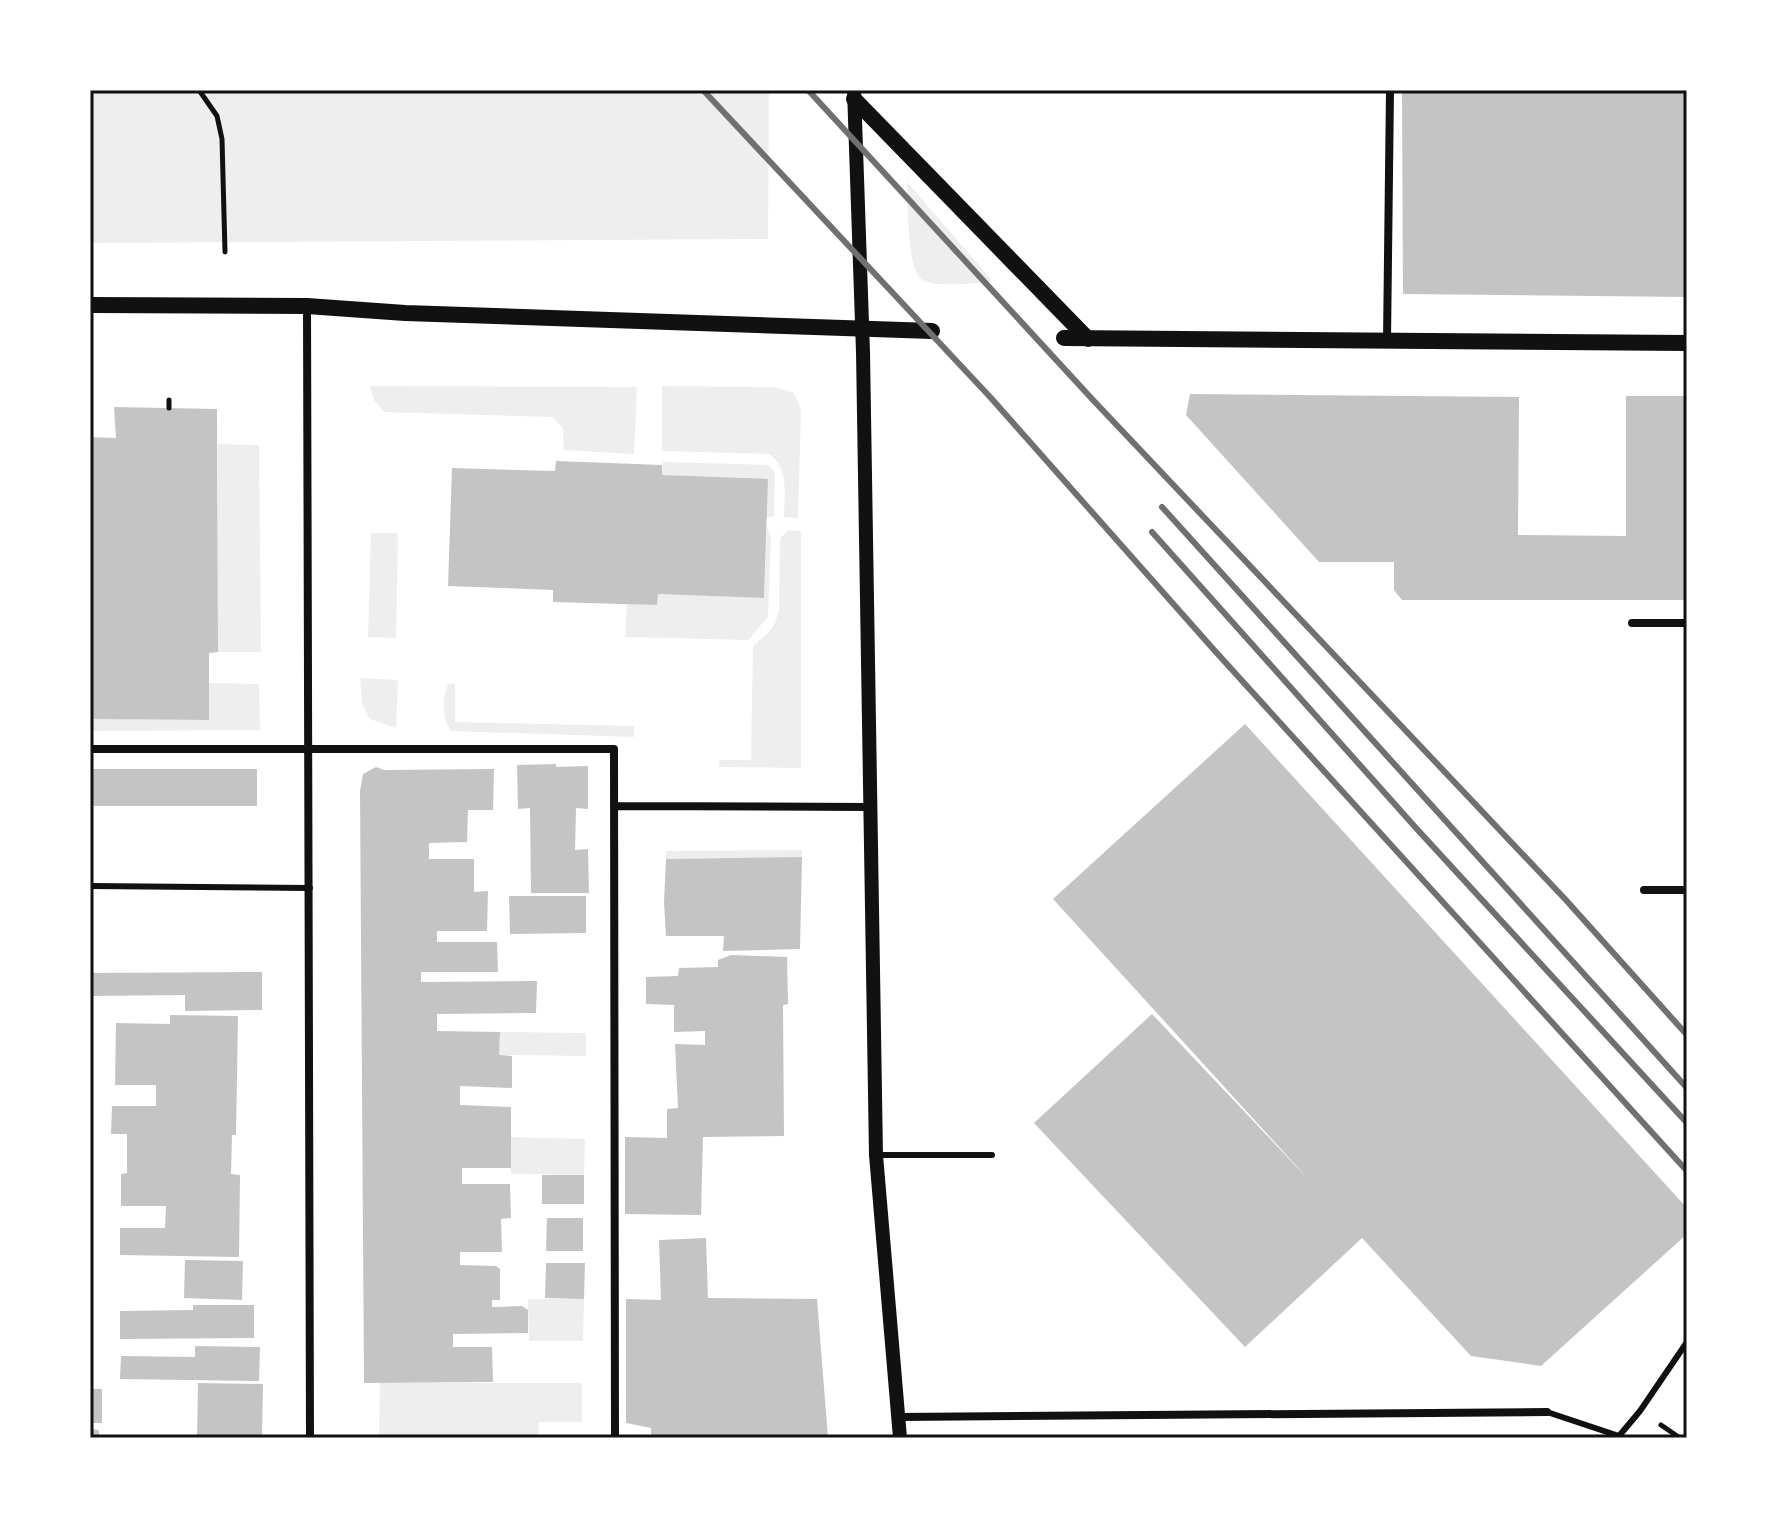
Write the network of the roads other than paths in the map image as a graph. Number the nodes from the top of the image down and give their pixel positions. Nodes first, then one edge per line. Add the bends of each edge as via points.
1 (1390, 90) edge
2 (854, 94) edge
3 (90, 305) edge
4 (307, 306) junction
5 (862, 327) junction
6 (932, 331) dead end
7 (1064, 338) dead end
8 (1088, 339) junction
9 (1387, 341) junction
10 (1687, 343) edge
11 (1632, 623) dead end
12 (1687, 623) edge
13 (90, 749) edge
14 (310, 749) junction
15 (614, 806) junction
16 (869, 807) junction
17 (90, 886) edge
18 (310, 888) junction
19 (1644, 890) dead end
20 (1687, 890) edge
21 (876, 1155) junction
22 (992, 1155) dead end
23 (1687, 1342) edge
24 (1547, 1412) joint
25 (899, 1417) junction
26 (1621, 1437) edge
27 (310, 1438) edge
28 (615, 1438) edge
29 (900, 1438) edge

1 - 9 street
2 - 5 street
2 - 8 main road
3 - 4 main road
4 - 5 main road
4 - 14 street
5 - 6 main road
5 - 16 street
7 - 8 main road
8 - 9 main road
9 - 10 main road
11 - 12 street
13 - 14 street
14 - 15 street via 614,749
14 - 18 street
15 - 16 street
15 - 28 street
16 - 21 street
17 - 18 lane
18 - 27 street
19 - 20 street
21 - 22 lane
21 - 25 street
23 - 26 lane
24 - 25 street
24 - 26 lane
25 - 29 street

